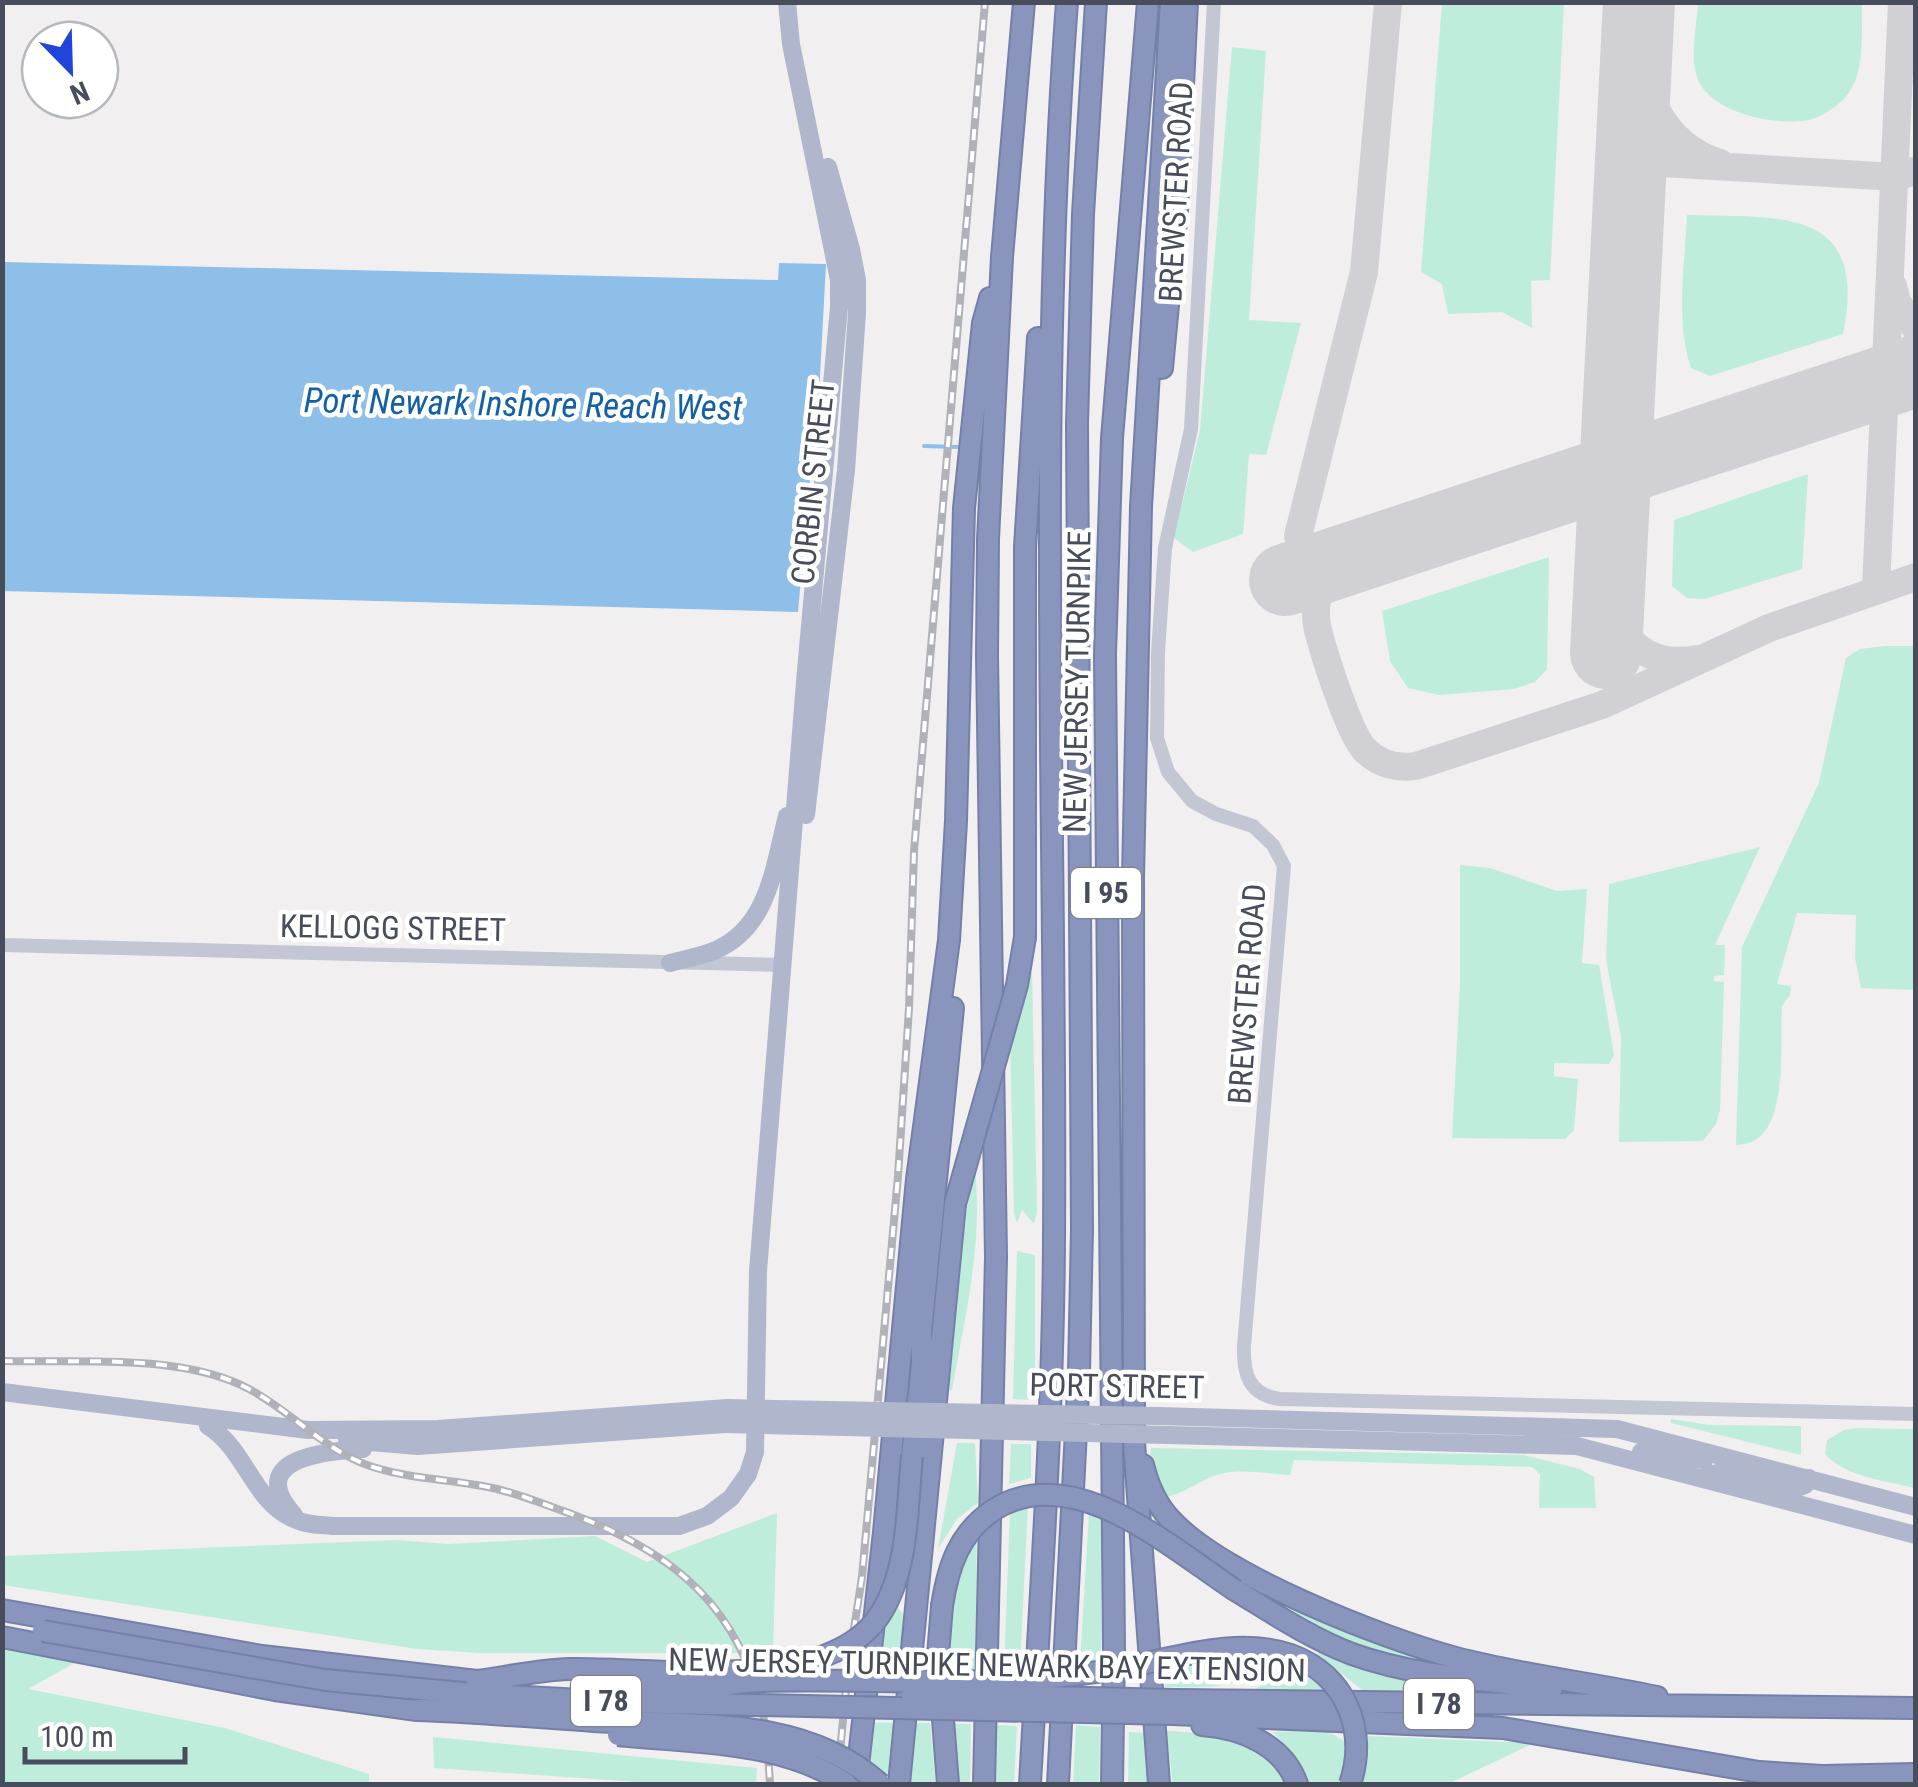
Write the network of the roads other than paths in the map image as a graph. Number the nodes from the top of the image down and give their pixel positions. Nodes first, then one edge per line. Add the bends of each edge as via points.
1 (787, 2) edge
2 (1024, 2) edge
3 (1067, 2) edge
4 (1096, 2) edge
5 (1148, 2) edge
6 (1171, 2) edge
7 (1187, 2) edge
8 (1214, 2) edge
9 (803, 101) junction
10 (1054, 242) junction
11 (1002, 257) junction
12 (1141, 559) junction
13 (798, 772) junction
14 (956, 820) junction
15 (791, 874) junction
16 (2, 945) edge
17 (670, 963) junction
18 (783, 966) junction
19 (955, 1204) junction
20 (922, 1360) junction
21 (2, 1392) edge
22 (2, 1403) edge
23 (155, 1414) junction
24 (1916, 1414) edge
25 (726, 1416) junction
26 (1147, 1418) junction
27 (208, 1426) junction
28 (313, 1434) junction
29 (418, 1446) junction
30 (1626, 1456) junction
31 (1729, 1456) junction
32 (1700, 1477) junction
33 (1809, 1478) junction
34 (1916, 1507) edge
35 (307, 1523) junction
36 (1916, 1535) edge
37 (2, 1610) edge
38 (44, 1624) junction
39 (2, 1625) edge
40 (2, 1637) edge
41 (478, 1681) junction
42 (688, 1689) junction
43 (1703, 1707) junction
44 (1916, 1708) edge
45 (417, 1710) junction
46 (1174, 1713) junction
47 (1912, 1776) edge
48 (846, 1784) edge
49 (856, 1784) edge
50 (880, 1784) edge
51 (898, 1784) edge
52 (948, 1784) edge
53 (984, 1784) edge
54 (1030, 1784) edge
55 (1058, 1784) edge
56 (1112, 1784) edge
57 (1159, 1784) edge
58 (1296, 1784) edge
59 (1350, 1784) edge
60 (1882, 1784) edge

1 - 9 main road, CORBIN STREET
2 - 11 highway
3 - 10 highway, NEW JERSEY TURNPIKE / I 95
4 - 55 highway, NEW JERSEY TURNPIKE / I 95 via 1076,496 1080,1338
5 - 56 highway, NEW JERSEY TURNPIKE / I 95 via 1117,369 1105,635
6 - 12 highway
7 - 12 highway via 1177,210
8 - 24 street, BREWSTER ROAD via 1191,429 1165,548 1156,715 1160,750 1182,791 1203,808 1264,834 1284,866 1244,1346 1248,1381 1264,1396 1280,1399
9 - 13 main road, CORBIN STREET via 840,307
9 - 15 main road, CORBIN STREET via 851,249 857,312 806,816
10 - 19 highway, bridge via 1040,302 1026,506 1025,938
10 - 54 highway, NEW JERSEY TURNPIKE / I 95 via 1048,497 1052,1396
11 - 14 highway via 983,323 966,476
11 - 53 highway via 987,641 996,1276
12 - 26 highway via 1133,866
13 - 15 main road, CORBIN STREET
13 - 17 main road via 758,916 740,937 714,951
14 - 20 highway via 956,983
14 - 49 highway via 948,952 918,1168
15 - 18 main road, CORBIN STREET
16 - 17 street, KELLOGG STREET
17 - 18 street, KELLOGG STREET
18 - 35 main road, CORBIN STREET via 758,1271 756,1436 752,1465 731,1498 698,1520 660,1528
19 - 20 highway
19 - 51 highway
20 - 41 highway, bridge via 902,1554 893,1589 857,1640 790,1666 567,1669
21 - 23 main road
22 - 23 main road
23 - 27 main road
23 - 28 main road
25 - 26 main road, PORT STREET, bridge
25 - 28 main road, PORT STREET
25 - 29 main road, PORT STREET
25 - 30 main road, PORT STREET, bridge via 1168,1436 1555,1444
26 - 31 main road, PORT STREET via 1602,1428
26 - 43 highway via 1145,1473 1164,1513 1199,1544 1263,1581 1439,1653
26 - 57 highway via 1134,1442
27 - 28 main road
27 - 35 main road via 230,1443 268,1501
28 - 29 main road, PORT STREET
29 - 35 main road via 294,1460 282,1475 281,1492
30 - 31 main road via 1648,1450 1707,1460
30 - 32 main road, PORT STREET
31 - 33 main road, PORT STREET
32 - 33 main road via 1732,1471 1797,1488
32 - 36 main road, PORT STREET
33 - 34 main road, PORT STREET
37 - 38 highway, NEW JERSEY TURNPIKE NEWARK BAY EXTENSION / I 78
38 - 39 highway, NEW JERSEY TURNPIKE NEWARK BAY EXTENSION / I 78
38 - 41 highway, NEW JERSEY TURNPIKE NEWARK BAY EXTENSION / I 78
38 - 46 highway, NEW JERSEY TURNPIKE NEWARK BAY EXTENSION / I 78, bridge via 325,1680 473,1694
40 - 45 highway via 307,1696
41 - 42 highway, NEW JERSEY TURNPIKE NEWARK BAY EXTENSION / I 78, bridge
42 - 46 highway, NEW JERSEY TURNPIKE NEWARK BAY EXTENSION / I 78, bridge
42 - 59 highway, bridge via 1056,1678 1214,1650 1268,1650 1308,1663 1344,1696 1357,1738
43 - 44 highway, NEW JERSEY TURNPIKE NEWARK BAY EXTENSION / I 78
43 - 46 highway, NEW JERSEY TURNPIKE NEWARK BAY EXTENSION / I 78
43 - 52 highway, bridge via 1397,1667 1331,1645 1103,1507 1041,1494 998,1508 967,1535 951,1564 938,1663
45 - 48 highway, bridge via 772,1754
45 - 50 highway, bridge via 757,1731 830,1751
46 - 47 highway, NEW JERSEY TURNPIKE NEWARK BAY EXTENSION / I 78 via 1504,1728 1759,1772
46 - 58 highway via 1256,1739 1282,1757
47 - 60 highway

